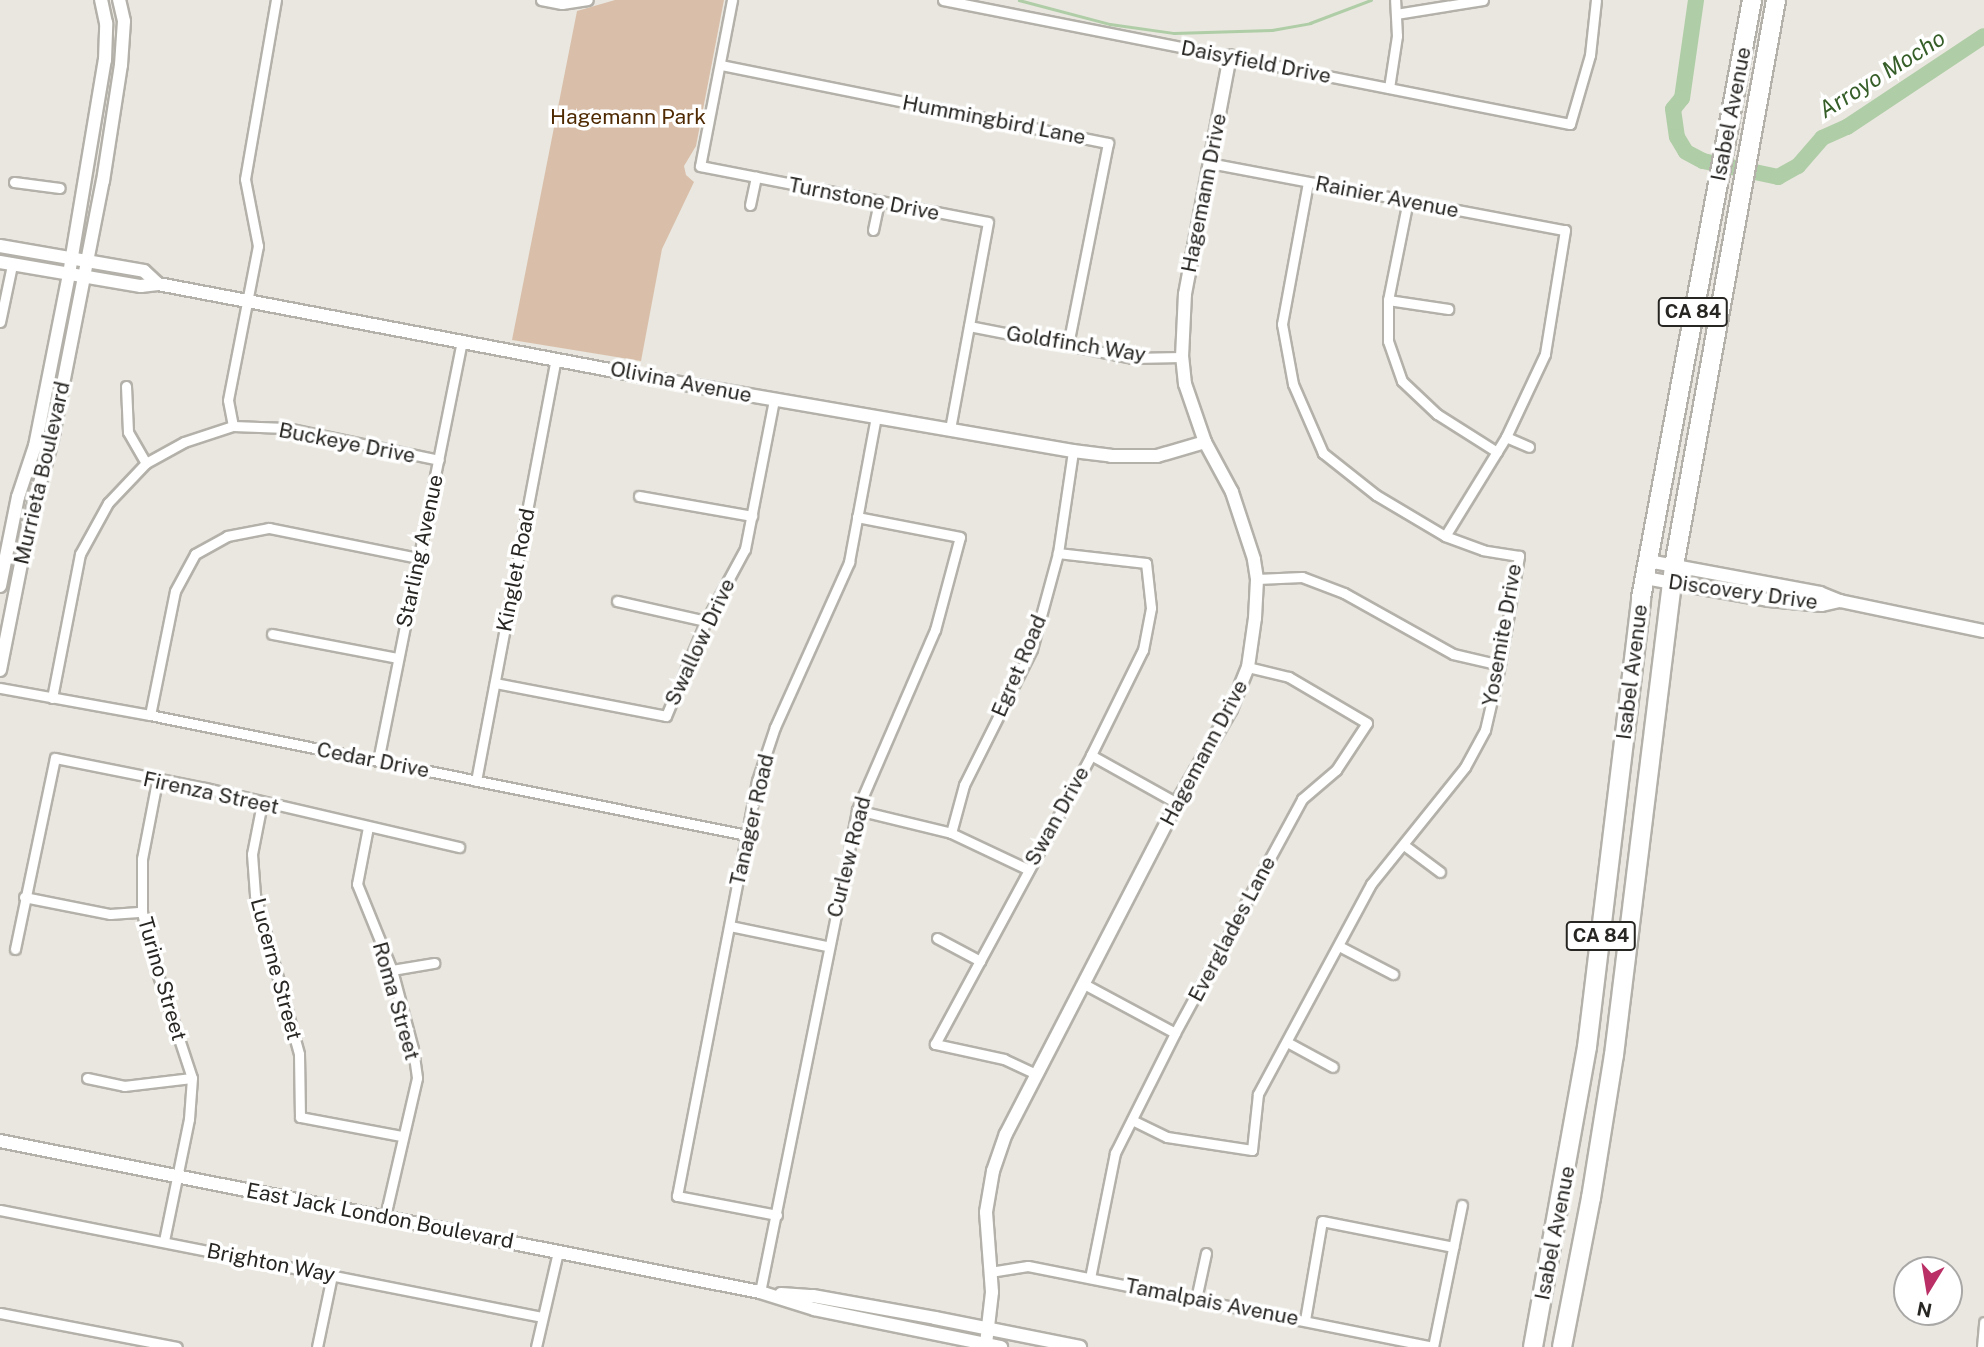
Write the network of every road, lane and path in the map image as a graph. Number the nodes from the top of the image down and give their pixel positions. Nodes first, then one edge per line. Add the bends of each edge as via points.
1 (101, 0) edge
2 (119, 0) edge
3 (276, 0) edge
4 (541, 0) edge
5 (588, 0) edge
6 (732, 0) edge
7 (943, 0) edge
8 (1395, 0) edge
9 (1483, 0) edge
10 (1596, 0) edge
11 (1752, 0) edge
12 (1776, 0) edge
13 (1396, 14) junction
14 (1230, 57) junction
15 (721, 65) junction
16 (1389, 88) junction
17 (1209, 163) junction
18 (756, 177) junction
19 (14, 182) dead end
20 (1308, 182) junction
21 (61, 188) dead end
22 (1408, 200) junction
23 (879, 202) junction
24 (750, 205) dead end
25 (873, 230) dead end
26 (0, 246) edge
27 (72, 257) junction
28 (87, 260) junction
29 (6, 264) edge
30 (69, 274) junction
31 (84, 276) junction
32 (158, 284) junction
33 (1388, 300) junction
34 (246, 303) junction
35 (1448, 309) dead end
36 (0, 322) edge
37 (969, 326) junction
38 (462, 341) junction
39 (1069, 345) junction
40 (1182, 357) junction
41 (556, 358) junction
42 (126, 386) dead end
43 (774, 400) junction
44 (876, 417) junction
45 (233, 426) junction
46 (950, 429) junction
47 (1506, 437) junction
48 (1205, 442) junction
49 (1529, 447) dead end
50 (1073, 452) junction
51 (1497, 452) junction
52 (439, 460) junction
53 (146, 463) junction
54 (639, 496) dead end
55 (752, 516) junction
56 (857, 517) junction
57 (1445, 536) junction
58 (1058, 553) junction
59 (418, 558) junction
60 (1646, 570) junction
61 (1674, 575) junction
62 (1257, 579) junction
63 (0, 586) edge
64 (617, 601) dead end
65 (706, 621) junction
66 (1984, 631) edge
67 (272, 634) dead end
68 (398, 658) junction
69 (1500, 665) junction
70 (1248, 667) junction
71 (0, 670) edge
72 (495, 683) junction
73 (0, 688) edge
74 (52, 698) junction
75 (150, 715) junction
76 (1091, 755) junction
77 (378, 761) junction
78 (157, 781) junction
79 (476, 781) junction
80 (262, 803) junction
81 (1177, 803) junction
82 (857, 810) junction
83 (368, 827) junction
84 (951, 833) junction
85 (746, 835) junction
86 (1404, 845) junction
87 (459, 846) dead end
88 (1027, 869) junction
89 (1440, 872) dead end
90 (24, 897) junction
91 (142, 912) junction
92 (730, 926) junction
93 (937, 937) dead end
94 (827, 946) junction
95 (1339, 946) junction
96 (15, 949) dead end
97 (980, 961) junction
98 (435, 963) dead end
99 (392, 970) junction
100 (1393, 974) dead end
101 (1084, 984) junction
102 (1175, 1033) junction
103 (1287, 1042) junction
104 (1333, 1067) dead end
105 (1036, 1074) junction
106 (87, 1078) dead end
107 (192, 1078) junction
108 (1132, 1120) junction
109 (402, 1136) junction
110 (0, 1141) edge
111 (177, 1176) junction
112 (1462, 1205) dead end
113 (0, 1210) edge
114 (777, 1215) junction
115 (385, 1217) junction
116 (164, 1241) junction
117 (1453, 1247) junction
118 (558, 1252) junction
119 (1206, 1253) dead end
120 (990, 1272) junction
121 (332, 1275) junction
122 (1090, 1278) junction
123 (760, 1292) junction
124 (1196, 1299) junction
125 (0, 1313) edge
126 (542, 1317) junction
127 (1304, 1320) junction
128 (1984, 1322) edge
129 (988, 1328) junction
130 (1377, 1336) junction
131 (986, 1344) junction
132 (177, 1347) edge
133 (317, 1347) edge
134 (536, 1347) edge
135 (1001, 1347) edge
136 (1080, 1347) edge
137 (1375, 1347) edge
138 (1433, 1347) edge
139 (1533, 1347) edge
140 (1562, 1347) edge
141 (1982, 1347) edge

1 - 27 street, Murrieta Boulevard via 106,60
2 - 28 street, Murrieta Boulevard via 124,20 121,65
3 - 34 street via 245,178 258,246
4 - 5 street via 562,4
6 - 15 street, Turnstone Drive
7 - 14 street, Daisyfield Drive
8 - 13 street
9 - 13 street
10 - 16 street, Daisyfield Drive via 1590,55 1570,124
11 - 60 highway, Isabel Avenue / CA 84
12 - 61 highway, Isabel Avenue
13 - 16 street
14 - 16 street, Daisyfield Drive
14 - 17 street, Hagemann Drive
15 - 18 street, Turnstone Drive via 700,166
15 - 39 street, Hummingbird Lane via 1108,143
17 - 20 street, Rainier Avenue
17 - 40 street, Hagemann Drive via 1185,295
18 - 23 street, Turnstone Drive
18 - 24 street
19 - 21 street
20 - 22 street, Rainier Avenue
20 - 57 street, Yosemite Drive via 1282,324 1293,384 1323,453 1376,495
22 - 33 street
22 - 47 street, Rainier Avenue via 1565,230 1545,354
23 - 25 street
23 - 37 street, Turnstone Drive via 988,222
26 - 27 street, Olivina Avenue
27 - 28 street, Olivina Avenue
27 - 30 street, Murrieta Boulevard
28 - 31 street, Murrieta Boulevard
28 - 32 street, Olivina Avenue via 144,271
29 - 30 street, Olivina Avenue
29 - 36 street
30 - 31 street, Olivina Avenue
30 - 63 street, Murrieta Boulevard via 35,446 18,497
31 - 32 street, Olivina Avenue via 141,286
31 - 71 street, Murrieta Boulevard
32 - 34 street, Olivina Avenue
33 - 35 street
33 - 51 street via 1388,341 1402,381 1437,414
34 - 38 street, Olivina Avenue
34 - 45 street via 228,400
37 - 39 street, Goldfinch Way
37 - 46 street, Turnstone Drive
38 - 41 street, Olivina Avenue
38 - 52 street, Starling Avenue
39 - 40 street, Goldfinch Way via 1132,358
40 - 48 street, Hagemann Drive via 1185,384
41 - 43 street, Olivina Avenue
41 - 72 street, Kinglet Road
42 - 53 street via 128,432
43 - 44 street, Olivina Avenue
43 - 55 street, Swallow Drive
44 - 46 street, Olivina Avenue
44 - 56 street, Tanager Road
45 - 52 street, Buckeye Drive via 286,428
45 - 53 street, Buckeye Drive via 184,442
46 - 50 street, Olivina Avenue
47 - 49 street
47 - 51 street
48 - 50 street, Olivina Avenue via 1157,456
48 - 62 street, Hagemann Drive via 1232,492
50 - 58 street, Egret Road
51 - 57 street
52 - 59 street, Starling Avenue
53 - 74 street, Buckeye Drive via 108,503 80,554
54 - 55 street
55 - 65 street, Swallow Drive via 745,549
56 - 82 street, Curlew Road via 960,537 935,629
56 - 85 street, Tanager Road via 849,562 775,727
57 - 69 street, Yosemite Drive via 1483,550 1519,556
58 - 76 street, Swan Drive via 1146,563 1151,608 1143,650
58 - 84 street, Egret Road via 1032,649 964,785
59 - 68 street, Starling Avenue
59 - 75 street via 269,528 227,536 195,554 175,591
60 - 61 street, Discovery Drive
60 - 139 highway, Isabel Avenue / CA 84 via 1587,1047
61 - 66 street, Discovery Drive via 1820,593
61 - 140 highway, Isabel Avenue / CA 84 via 1614,1055
62 - 69 street via 1302,577 1344,593 1453,654
62 - 70 street, Hagemann Drive
64 - 65 street
65 - 72 street, Swallow Drive via 666,716
67 - 68 street
68 - 77 street, Starling Avenue
69 - 86 street, Yosemite Drive via 1485,730 1465,767
70 - 81 street, Hagemann Drive via 1231,709
70 - 102 street, Everglades Lane via 1289,677 1367,723 1336,770 1302,799
72 - 79 street, Kinglet Road
73 - 74 street, Cedar Drive
74 - 75 street, Cedar Drive
75 - 77 street, Cedar Drive
76 - 81 street
76 - 88 street, Swan Drive
77 - 79 street, Cedar Drive
78 - 80 street, Firenza Street
78 - 90 street, Firenza Street via 55,758
78 - 91 street, Turino Street via 142,859
79 - 85 street, Cedar Drive
80 - 83 street, Firenza Street
80 - 109 street, Lucerne Street via 252,854 255,895 299,1054 300,1116
81 - 101 street, Hagemann Drive
82 - 84 street
82 - 94 street, Curlew Road
83 - 87 street, Firenza Street
83 - 99 street, Roma Street via 357,884
84 - 88 street
85 - 92 street, Tanager Road
86 - 89 street
86 - 95 street, Yosemite Drive via 1371,884
88 - 97 street, Swan Drive
90 - 91 street via 110,914
90 - 96 street
91 - 107 street, Turino Street
92 - 94 street
92 - 114 street, Tanager Road via 677,1196
93 - 97 street
94 - 114 street, Curlew Road
95 - 100 street
95 - 103 street, Yosemite Drive
97 - 105 street, Swan Drive via 935,1044 1004,1059
98 - 99 street
99 - 109 street, Roma Street via 417,1078
101 - 102 street
101 - 105 street, Hagemann Drive
102 - 108 street, Everglades Lane
103 - 104 street
103 - 108 street, Yosemite Drive via 1258,1094 1252,1150 1167,1137
105 - 120 street, Hagemann Drive via 993,1171 986,1212
106 - 107 street via 124,1086
107 - 111 street, Turino Street
108 - 122 street, Everglades Lane via 1115,1153
109 - 115 street, Roma Street
110 - 111 street, East Jack London Boulevard
111 - 115 street, East Jack London Boulevard
111 - 116 street, Turino Street
112 - 117 street
113 - 116 street, Brighton Way
114 - 123 street, Curlew Road
115 - 118 street, East Jack London Boulevard
116 - 121 street, Brighton Way
117 - 127 street via 1322,1221
117 - 138 street
118 - 123 street, East Jack London Boulevard
118 - 126 street
119 - 124 street
120 - 122 street, Tamalpais Avenue via 1028,1266
120 - 129 street, Hagemann Drive
121 - 126 street, Brighton Way
121 - 133 street
122 - 124 street, Tamalpais Avenue
123 - 129 street, East Jack London Boulevard via 813,1296
123 - 131 street, East Jack London Boulevard via 814,1309
124 - 127 street, Tamalpais Avenue
125 - 132 street
126 - 134 street
127 - 130 street, Tamalpais Avenue
128 - 141 street
129 - 131 street, Hagemann Drive
129 - 136 street, East Jack London Boulevard
130 - 137 street
130 - 138 street, Tamalpais Avenue
131 - 135 street, East Jack London Boulevard

